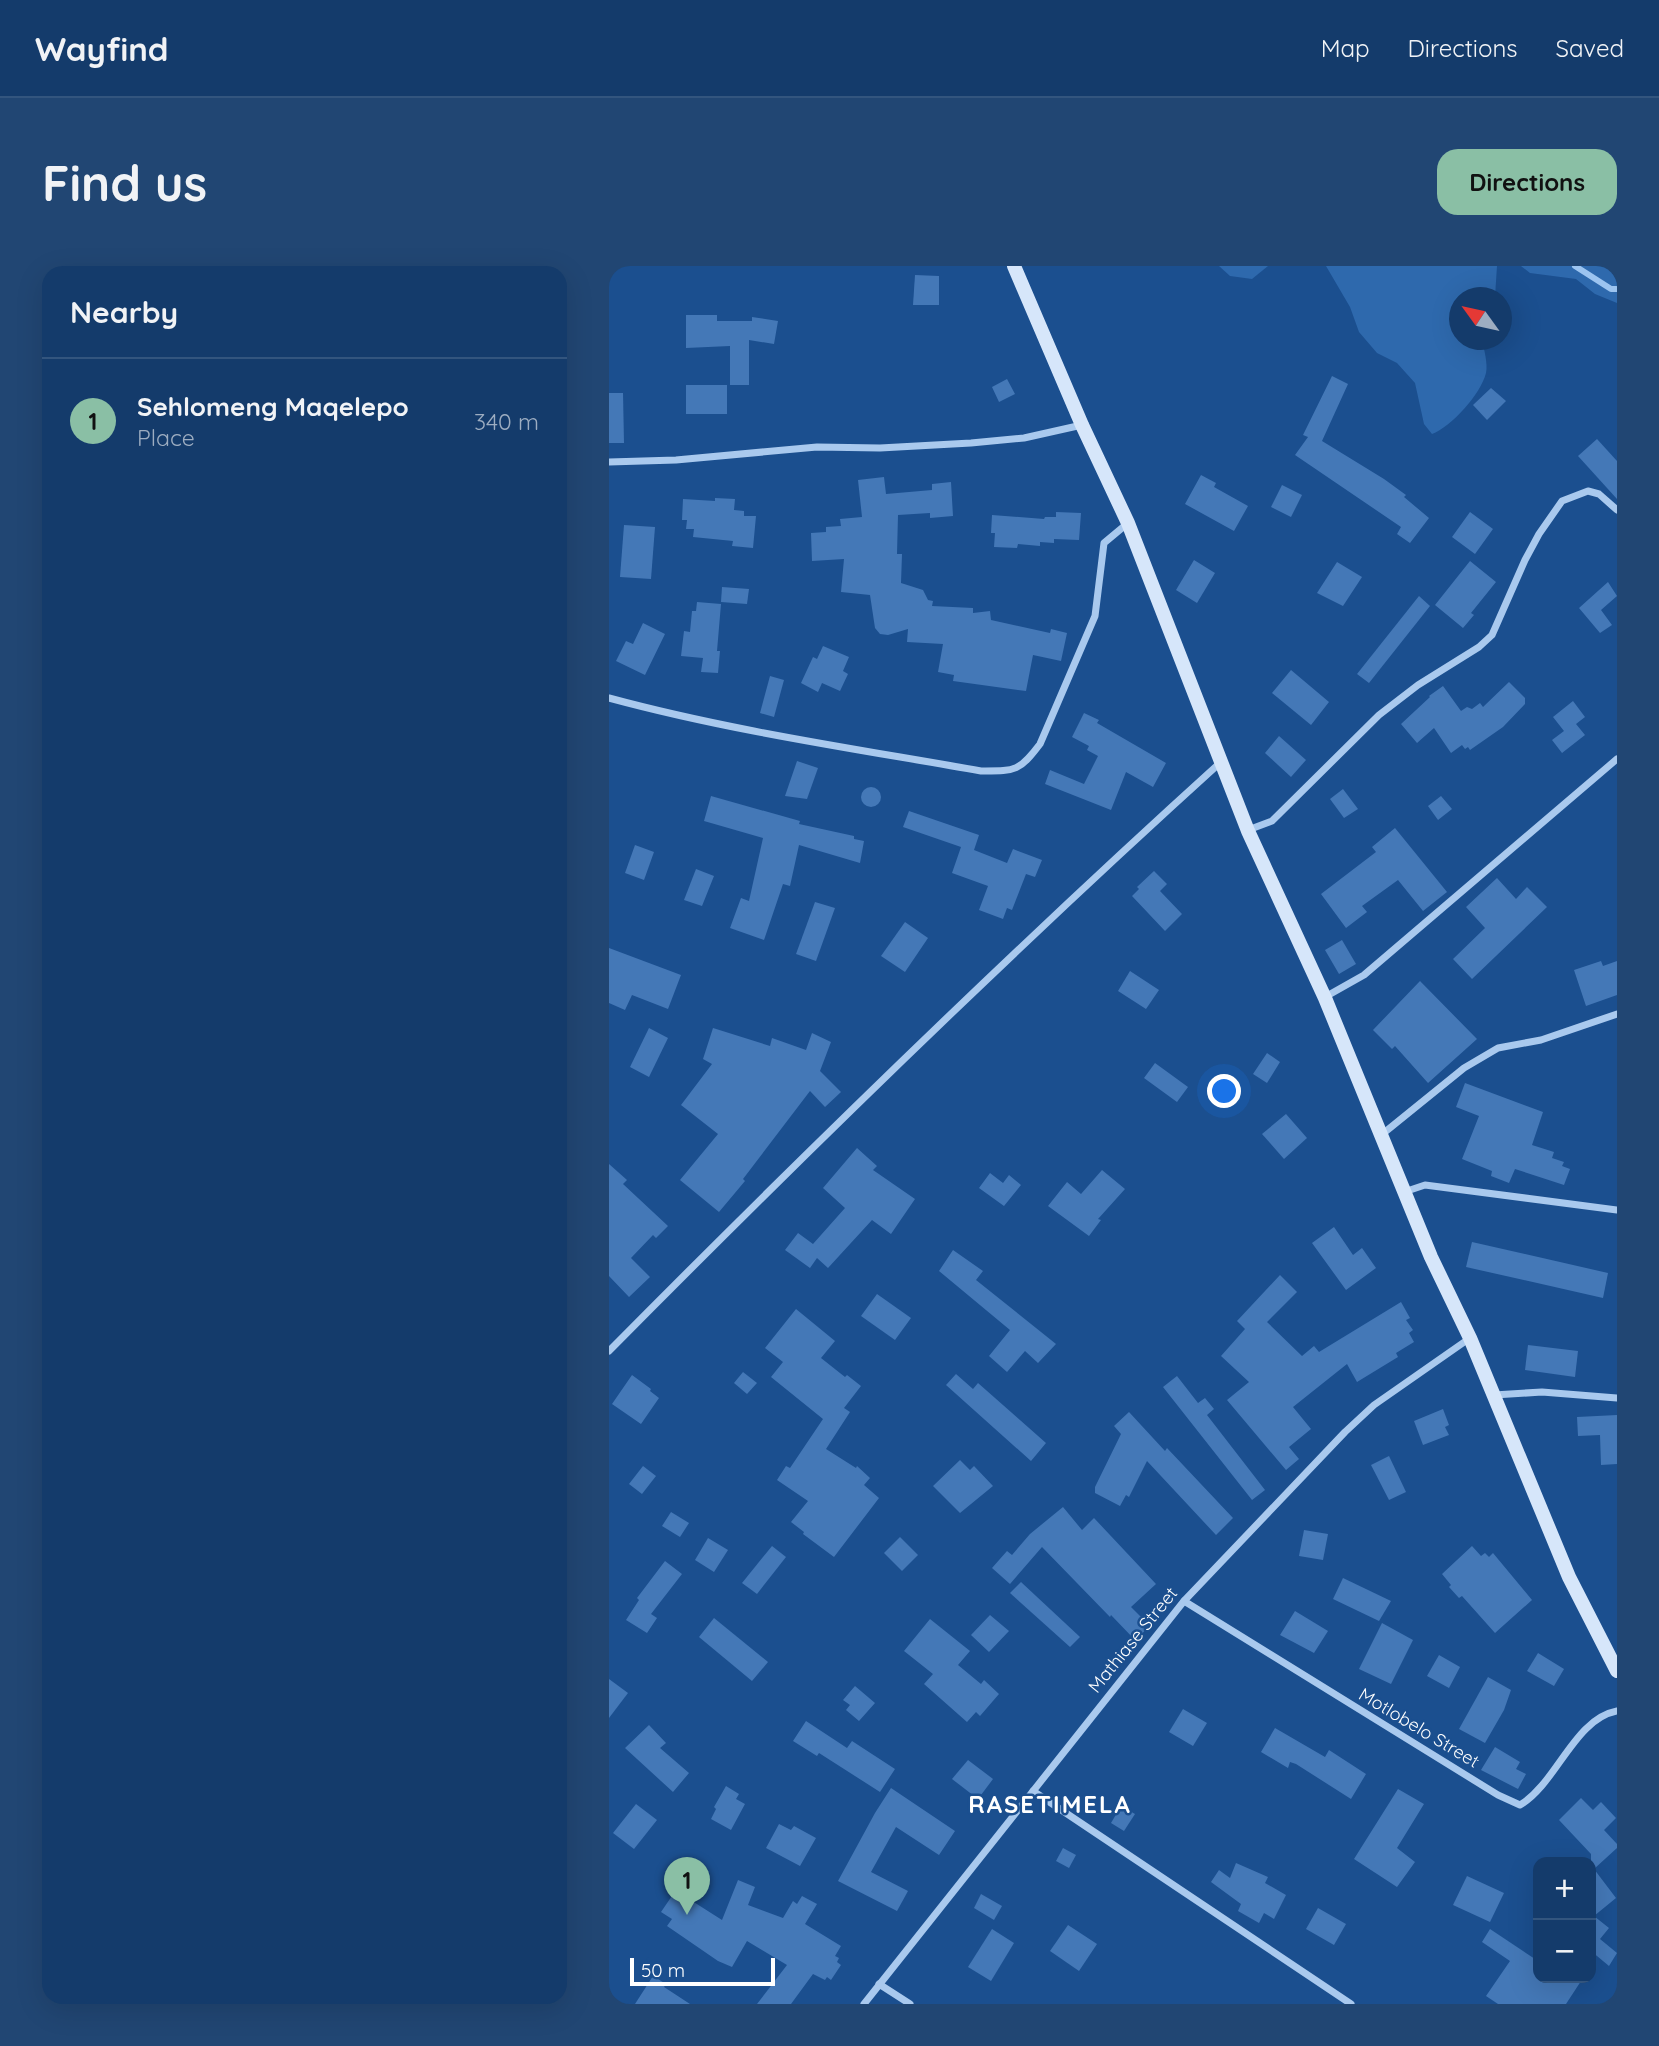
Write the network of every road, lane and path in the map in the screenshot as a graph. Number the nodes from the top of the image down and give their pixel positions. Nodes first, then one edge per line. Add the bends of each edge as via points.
1 (1014, 266) edge
2 (1082, 425) junction
3 (609, 462) edge
4 (1617, 510) edge
5 (1128, 523) junction
6 (609, 698) edge
7 (1617, 759) edge
8 (1221, 761) junction
9 (1248, 831) junction
10 (1325, 998) junction
11 (1617, 1014) edge
12 (1380, 1137) junction
13 (1404, 1192) junction
14 (1617, 1210) edge
15 (1470, 1338) junction
16 (609, 1351) edge
17 (1494, 1395) junction
18 (1617, 1398) edge
19 (1184, 1601) junction
20 (1617, 1671) edge
21 (1617, 1711) edge
22 (1033, 1791) junction
23 (879, 1984) junction
24 (864, 2004) edge
25 (910, 2004) edge
26 (1351, 2004) edge

1 - 2 main road
2 - 3 street via 1024,438 971,443 880,449 817,447
2 - 5 main road
4 - 9 street via 1599,494 1588,491 1562,501 1530,551 1492,635 1379,715 1272,821
5 - 6 street via 1104,543 1095,616 1040,744 1013,771 981,771 789,737
5 - 8 main road
7 - 10 street via 1364,975
8 - 9 main road
8 - 16 street via 892,1069
9 - 10 main road
10 - 12 main road
11 - 12 street via 1541,1040 1498,1048 1464,1068
12 - 13 main road
13 - 14 street via 1425,1185
13 - 15 main road
15 - 17 main road
15 - 19 street, Mathiase Street via 1374,1405
17 - 18 street via 1542,1392
17 - 20 main road via 1569,1577
19 - 21 street, Motlobelo Street via 1498,1796 1520,1805 1534,1797 1603,1713
19 - 22 street, Mathiase Street
22 - 23 street, Mathiase Street
22 - 26 street
23 - 24 street, Mathiase Street
23 - 25 street

